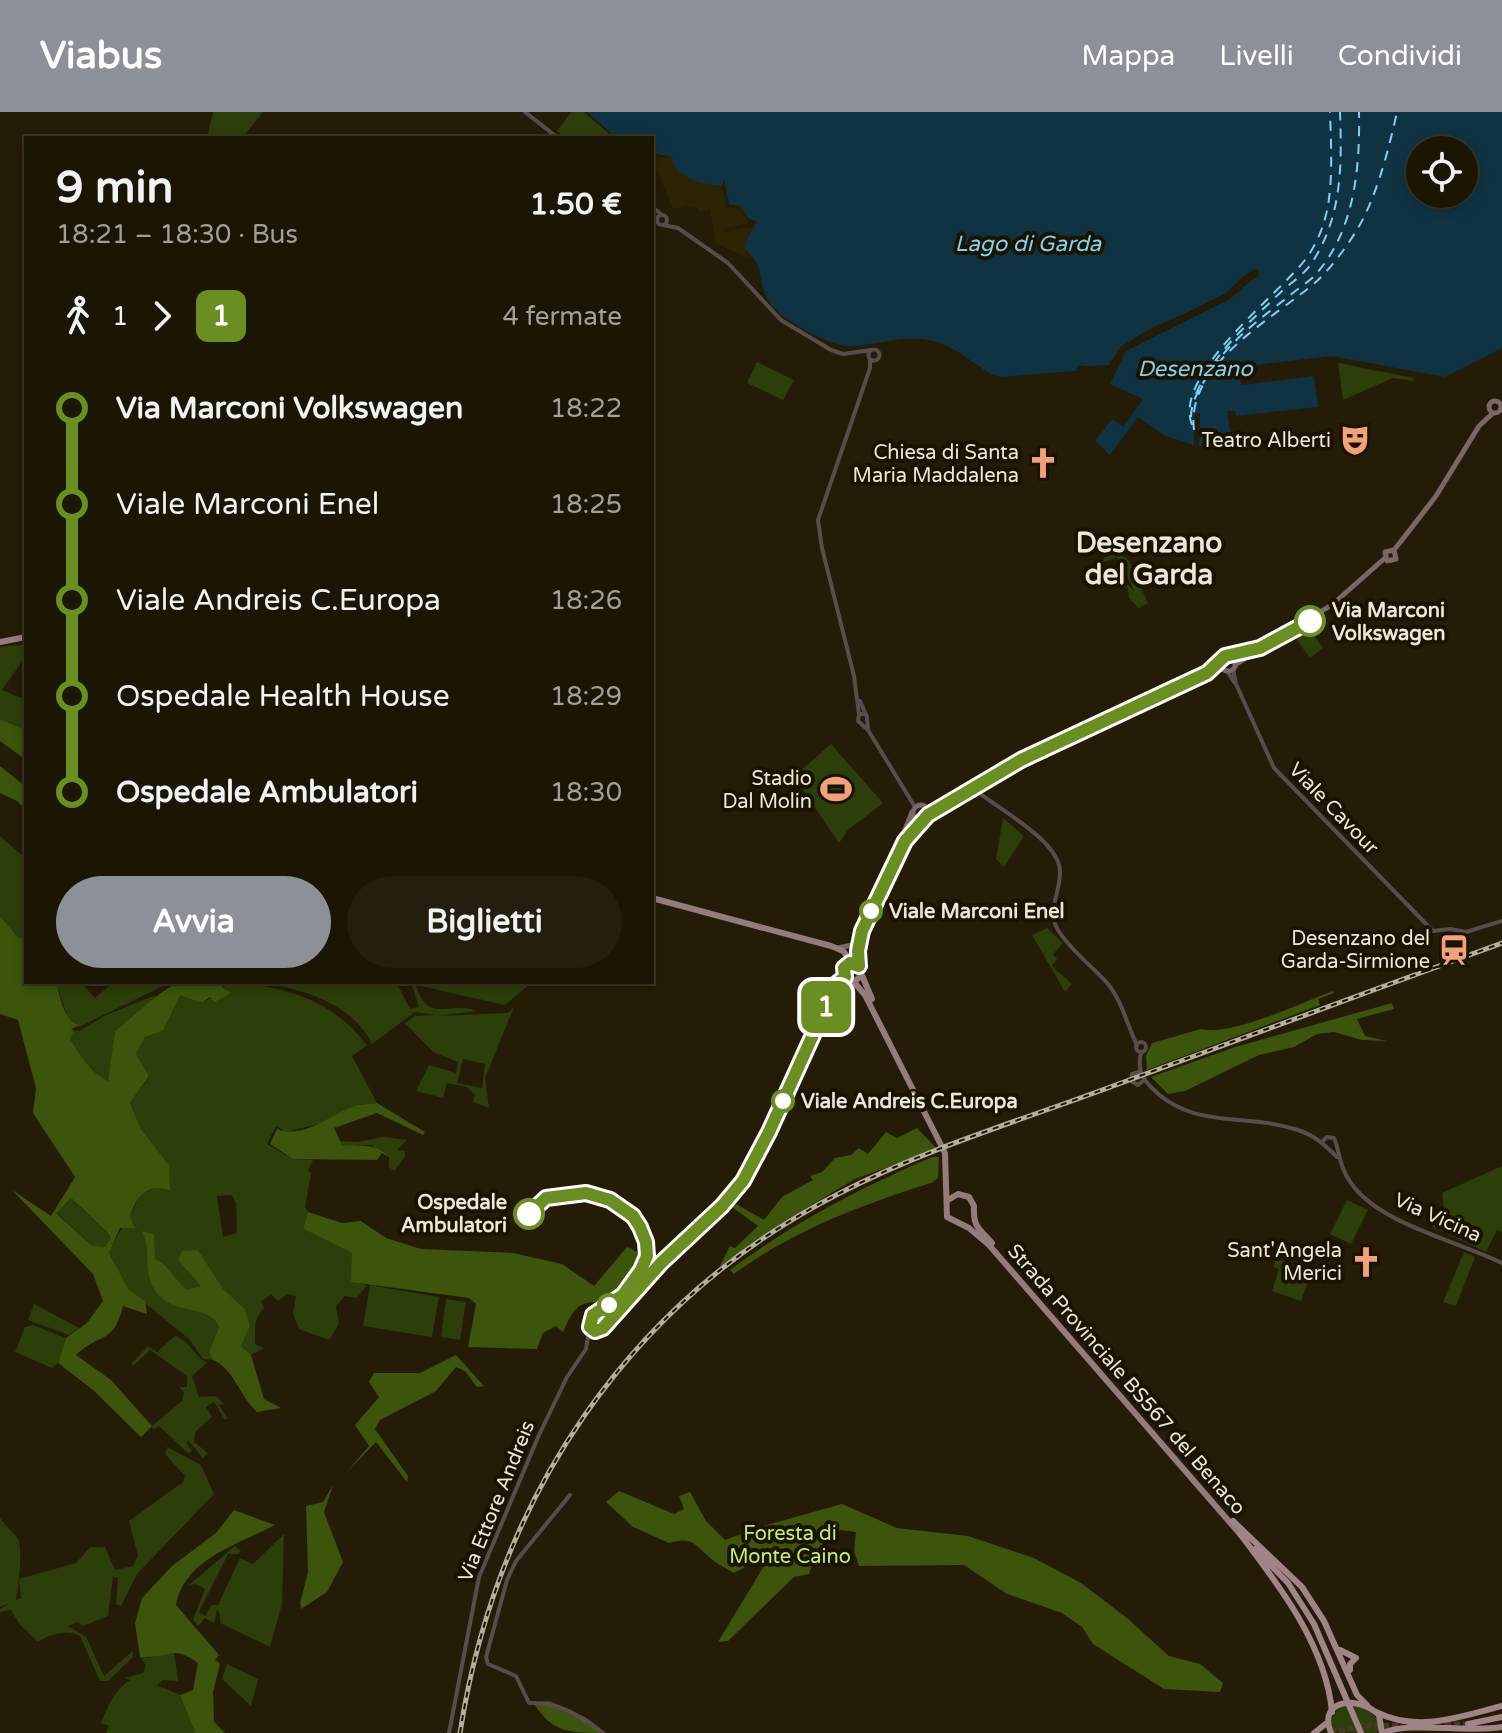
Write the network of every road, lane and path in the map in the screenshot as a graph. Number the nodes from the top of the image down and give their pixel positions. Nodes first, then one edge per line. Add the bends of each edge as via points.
1 (525, 112) edge
2 (555, 136) edge
3 (654, 210) edge
4 (654, 213) edge
5 (664, 216) junction
6 (657, 219) junction
7 (663, 225) junction
8 (687, 233) junction
9 (871, 350) junction
10 (858, 353) junction
11 (872, 359) junction
12 (1502, 395) edge
13 (1499, 402) edge
14 (1491, 411) junction
15 (1394, 550) junction
16 (1385, 558) junction
17 (24, 637) edge
18 (0, 642) edge
19 (1260, 648) junction
20 (1230, 655) junction
21 (1220, 662) junction
22 (1229, 668) junction
23 (1207, 673) junction
24 (864, 716) junction
25 (860, 723) junction
26 (868, 730) junction
27 (973, 787) junction
28 (925, 806) junction
29 (940, 807) junction
30 (914, 810) junction
31 (928, 815) junction
32 (923, 821) junction
33 (654, 899) edge
34 (1502, 921) edge
35 (858, 933) junction
36 (824, 945) junction
37 (838, 948) junction
38 (845, 966) junction
39 (858, 967) junction
40 (845, 977) junction
41 (853, 981) junction
42 (1139, 1072) junction
43 (1143, 1080) junction
44 (1324, 1140) junction
45 (1331, 1148) junction
46 (958, 1194) junction
47 (948, 1200) junction
48 (972, 1216) junction
49 (958, 1223) junction
50 (1502, 1263) edge
51 (570, 1495) dead end
52 (1233, 1521) junction
53 (1240, 1534) junction
54 (1268, 1561) junction
55 (1337, 1648) junction
56 (1351, 1679) junction
57 (1367, 1705) junction
58 (1502, 1706) edge
59 (1332, 1712) junction
60 (1376, 1712) junction
61 (1502, 1717) edge
62 (1328, 1722) junction
63 (1468, 1724) tunnel mouth
64 (1502, 1727) edge
65 (449, 1733) edge
66 (603, 1733) edge
67 (1314, 1733) edge
68 (1331, 1733) edge
69 (1361, 1733) edge
70 (1383, 1733) edge

1 - 2 street
3 - 5 street
4 - 6 street
5 - 6 street
5 - 7 street
5 - 8 street
6 - 7 street
7 - 8 street
8 - 10 street via 728,263 781,320 831,350
9 - 10 street
9 - 11 street
9 - 11 street via 878,352
10 - 11 street
11 - 24 street via 818,520
12 - 13 main road
13 - 14 main road via 1490,403
13 - 14 main road via 1499,412
14 - 15 main road
15 - 16 main road via 1386,551
15 - 16 main road via 1395,560
16 - 19 main road via 1318,614
17 - 18 main road
19 - 20 main road
19 - 22 main road
20 - 21 main road
20 - 22 main road via 1235,659
21 - 22 main road
21 - 23 main road
22 - 23 main road
22 - 34 street, Viale Cavour via 1274,768 1400,899 1438,933 1470,932
23 - 27 main road
24 - 25 street
24 - 25 street via 857,720
24 - 26 street
25 - 26 street
26 - 30 street
27 - 29 main road
27 - 42 street via 1052,851 1061,872 1054,922 1109,985 1141,1052
28 - 29 main road
28 - 30 main road
28 - 31 main road
29 - 31 main road
30 - 32 main road via 915,819
30 - 35 main road
31 - 32 main road
32 - 39 main road via 905,841 862,931
33 - 36 main road
35 - 37 main road via 851,946
35 - 39 main road
36 - 37 main road
36 - 38 main road via 842,955
37 - 39 main road
38 - 39 main road
38 - 40 main road
39 - 41 main road
39 - 46 main road via 947,1153 949,1182
40 - 41 main road
40 - 65 street, Via Ettore Andreis via 836,984 743,1181 603,1328 588,1337 555,1399 489,1548 473,1599
41 - 47 main road via 945,1153
42 - 43 street
42 - 43 street via 1131,1081 1138,1085
43 - 44 street via 1187,1112 1293,1128
44 - 45 street
44 - 45 street via 1334,1138
45 - 50 street, Via Vicina via 1354,1187 1374,1205
46 - 47 main road
46 - 48 main road, Strada Provinciale BS567 del Benaco via 971,1200
47 - 49 main road via 946,1215
48 - 49 main road
48 - 52 main road, Strada Provinciale BS567 del Benaco via 977,1228
49 - 53 main road, Strada Provinciale BS567 del Benaco via 989,1245
51 - 66 street via 516,1561 486,1657 488,1664 516,1676 529,1703 563,1707
52 - 54 highway, Strada Provinciale BS567 del Benaco
52 - 55 highway via 1302,1587
53 - 54 highway, Strada Provinciale BS567 del Benaco
53 - 59 highway via 1301,1624 1329,1690
54 - 69 highway, Strada Provinciale BS567 del Benaco, bridge via 1314,1624
55 - 56 highway
55 - 56 highway via 1356,1658 1350,1664
56 - 57 highway
57 - 59 highway via 1346,1702
57 - 60 highway
58 - 60 highway via 1424,1724 1403,1723
59 - 62 highway
60 - 70 highway
61 - 63 highway
62 - 67 highway
62 - 68 highway
64 - 70 highway via 1462,1732 1399,1728

